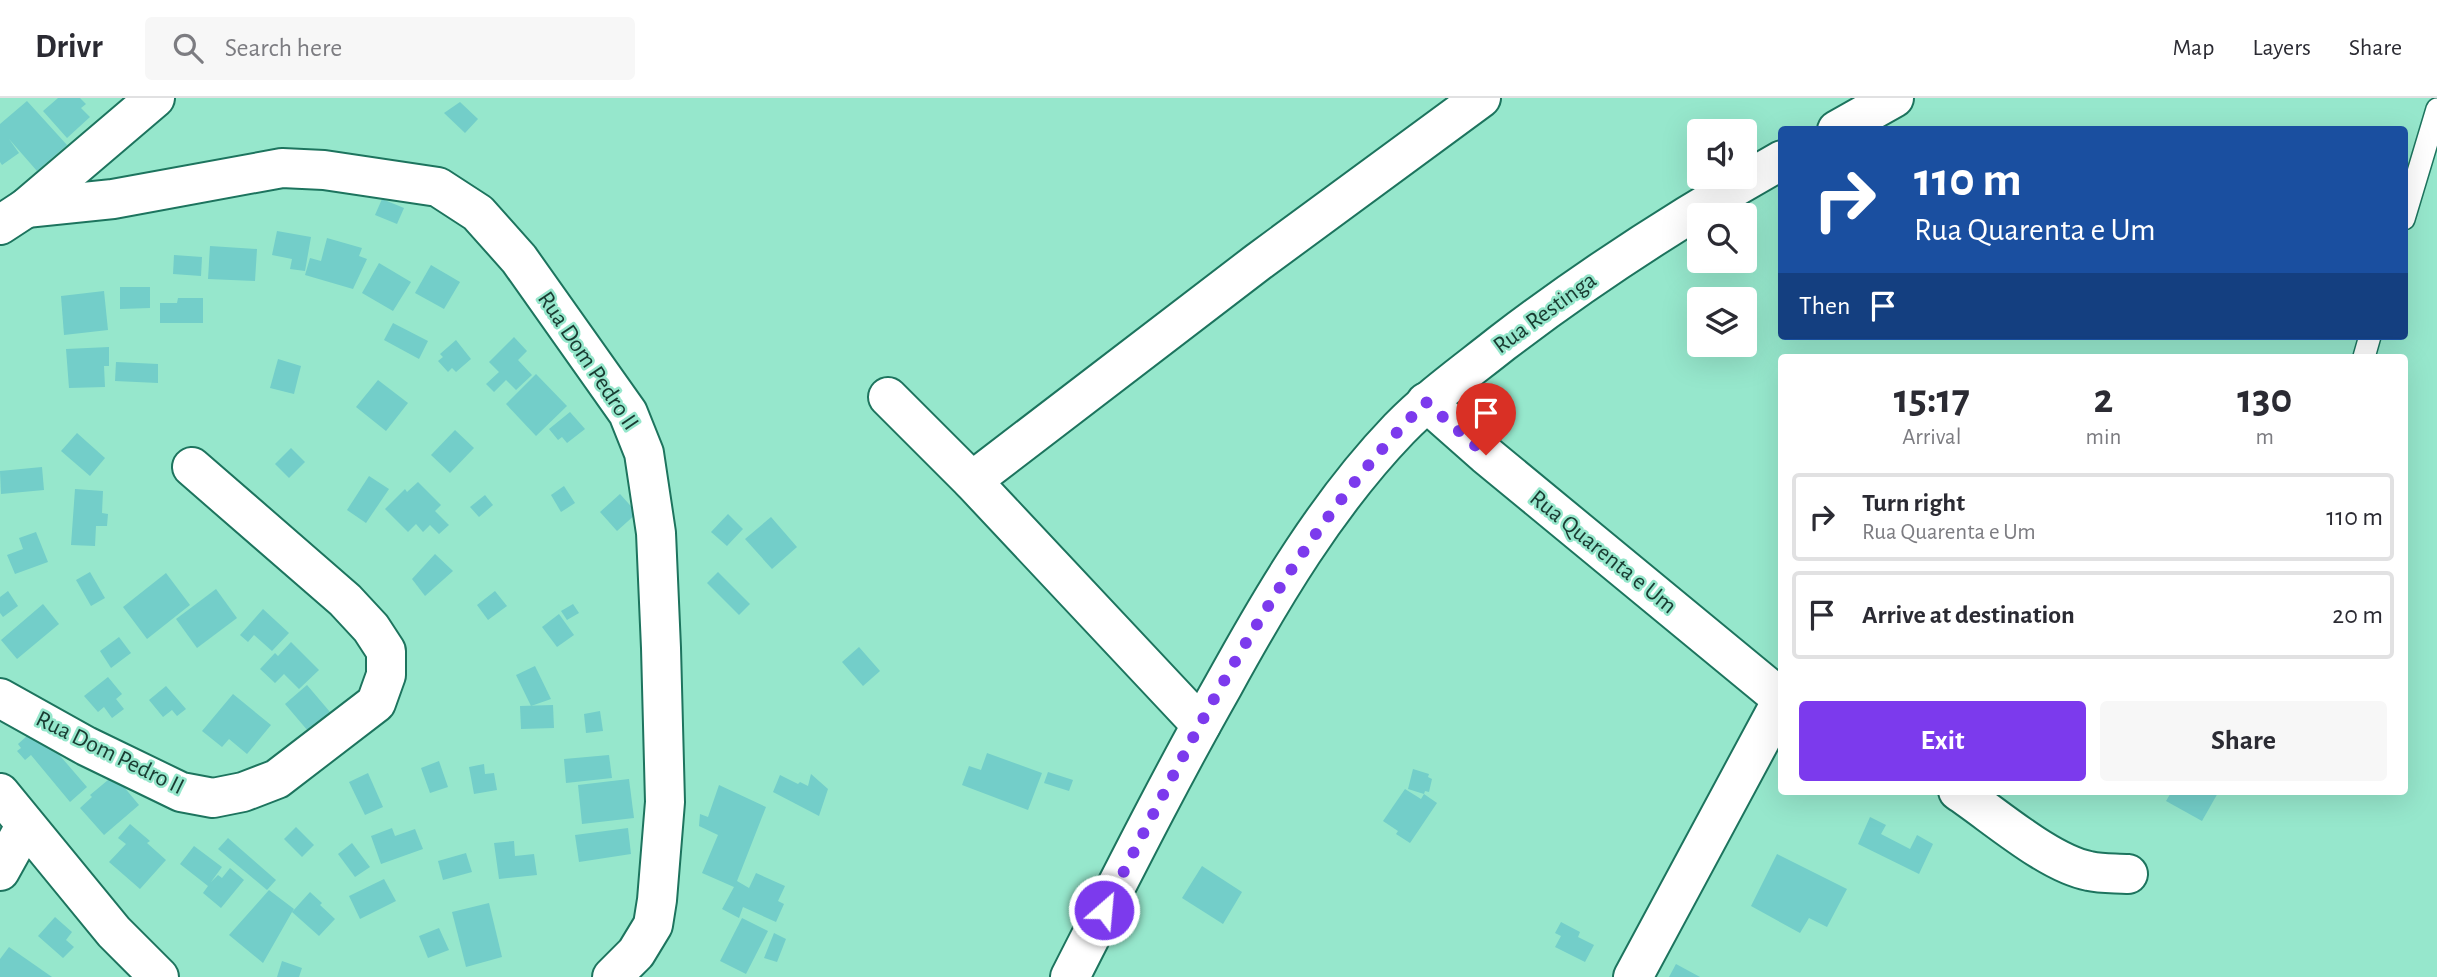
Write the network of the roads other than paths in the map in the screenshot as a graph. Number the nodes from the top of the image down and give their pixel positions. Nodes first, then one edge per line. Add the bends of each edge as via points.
1 (155, 98) edge
2 (1481, 98) edge
3 (1894, 98) edge
4 (2437, 109) edge
5 (1844, 126) edge
6 (1778, 162) edge
7 (2408, 206) edge
8 (13, 217) edge
9 (888, 397) dead end
10 (1426, 402) junction
11 (192, 467) dead end
12 (972, 481) junction
13 (1778, 696) edge
14 (0, 698) edge
15 (1778, 706) edge
16 (1200, 725) junction
17 (0, 793) edge
18 (1964, 795) edge
19 (25, 826) junction
20 (0, 871) edge
21 (2128, 874) dead end
22 (159, 977) edge
23 (612, 977) edge
24 (1070, 977) edge
25 (1633, 977) edge

1 - 8 street
2 - 12 street
3 - 5 street
4 - 7 lane
6 - 10 street, Rua Restinga via 1695,209 1564,296
8 - 23 street, Rua Dom Pedro II via 282,168 324,170 438,187 478,213 519,259 628,413 644,453 656,533 665,802 657,900 653,925 636,953
9 - 12 street
10 - 13 street, Rua Quarenta e Um
10 - 16 street, Rua Restinga via 1342,496 1300,556
11 - 14 street, Rua Dom Pedro II via 371,628 386,651 386,675 376,703 276,779 213,798 181,792
12 - 16 street
15 - 25 street, Rua Quarenta e Um
16 - 24 street, Rua Restinga
17 - 19 street
18 - 21 street via 2056,858 2088,871
19 - 20 street
19 - 22 street via 114,932

